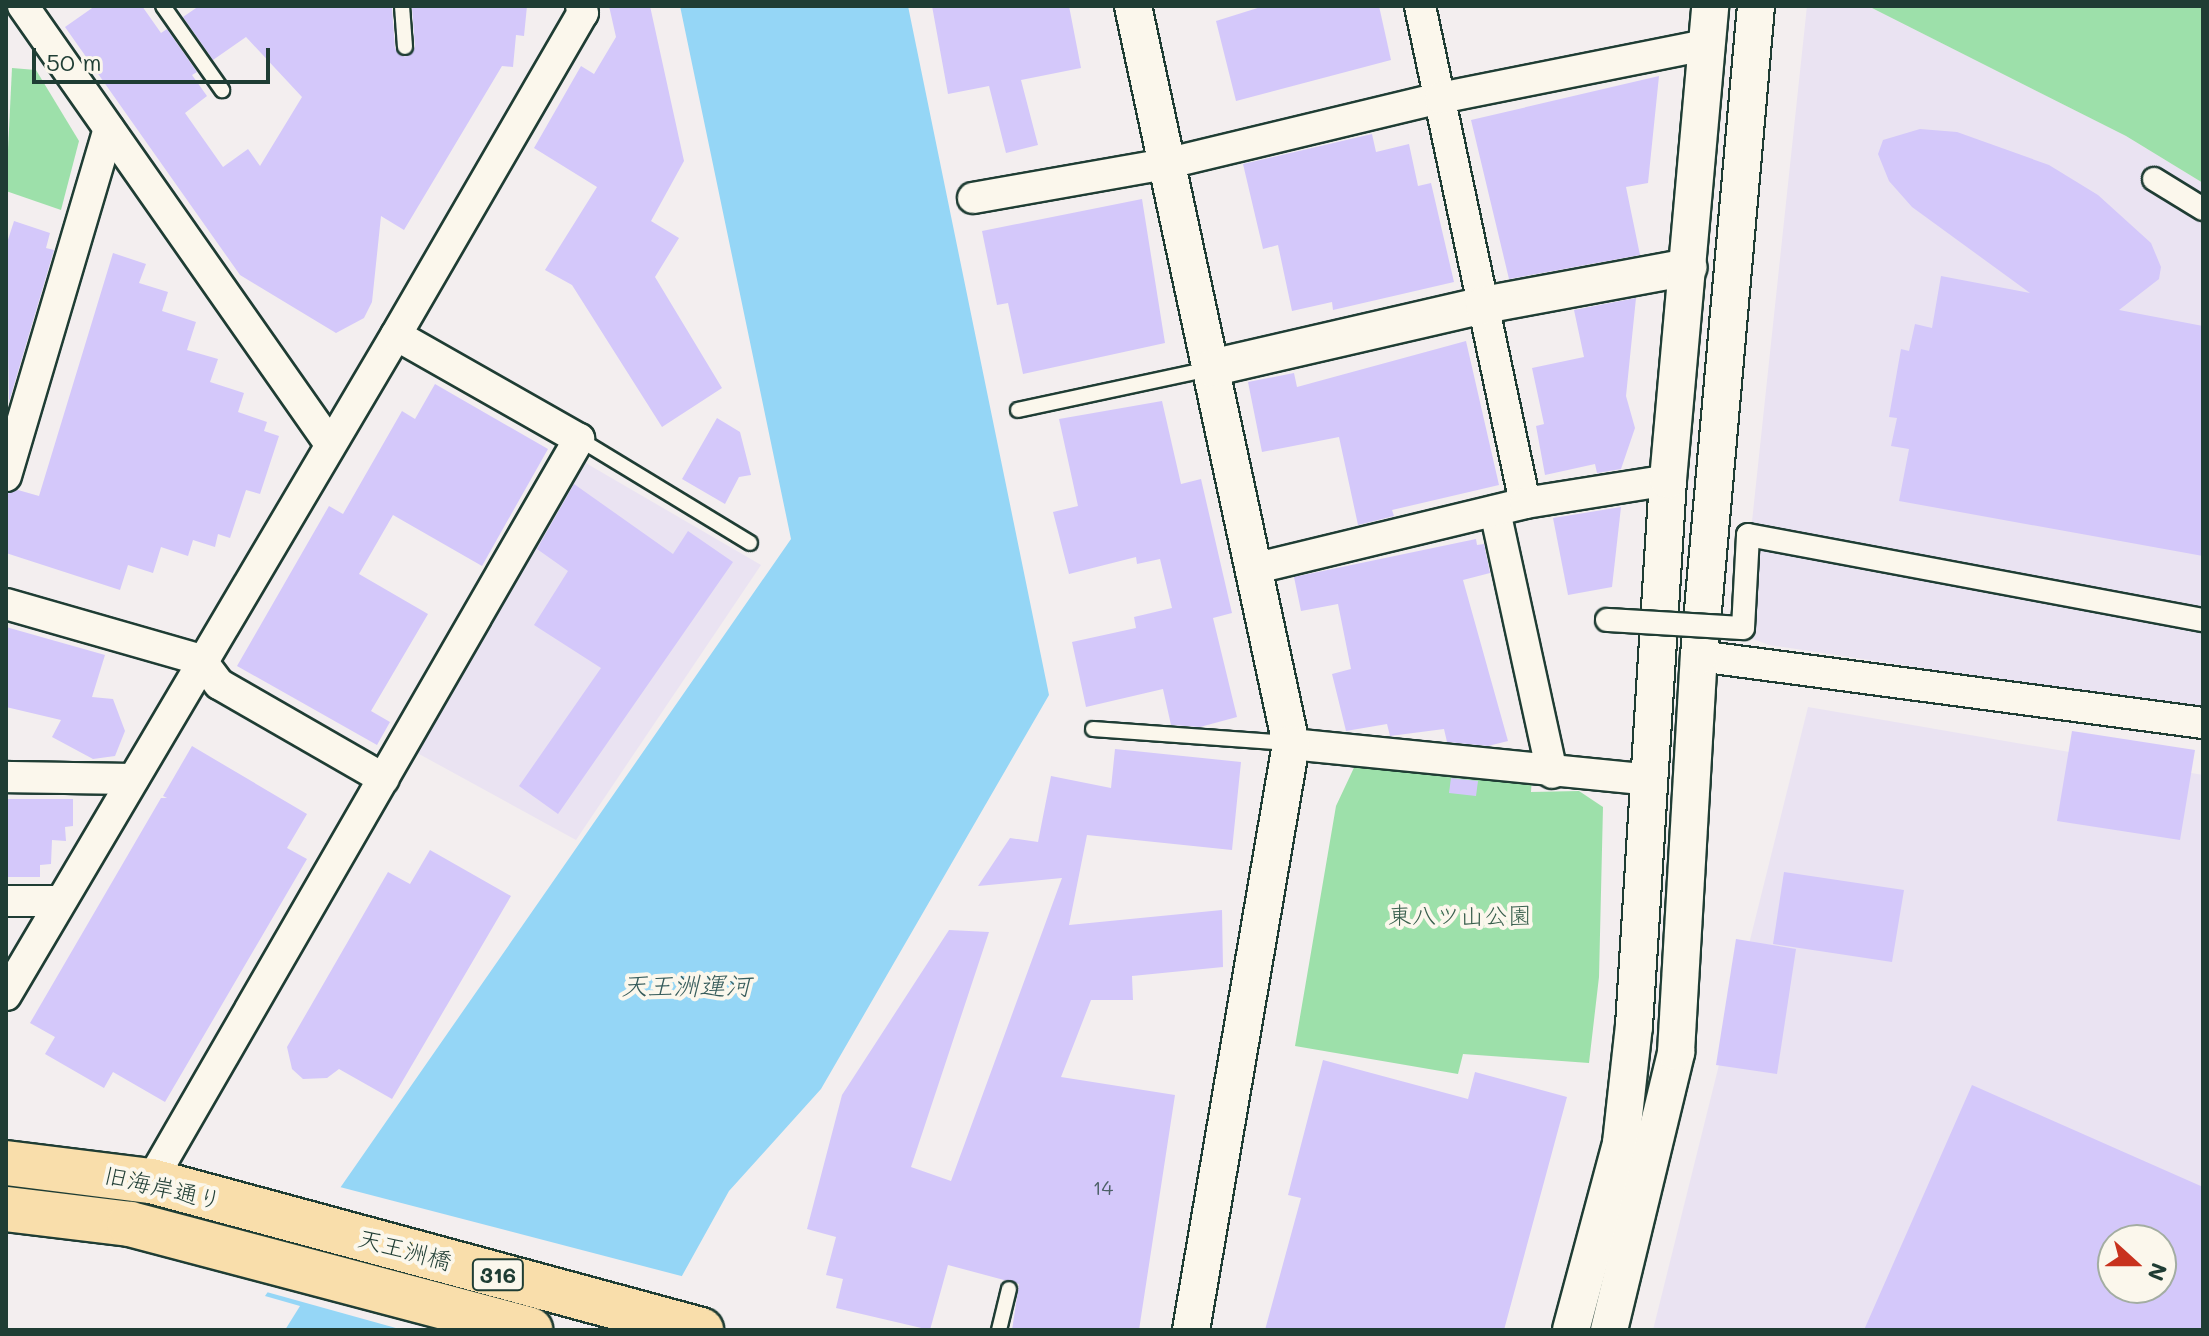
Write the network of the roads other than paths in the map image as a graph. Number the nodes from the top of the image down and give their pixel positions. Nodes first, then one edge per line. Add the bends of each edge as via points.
1 (23, 6) edge
2 (163, 6) edge
3 (402, 6) edge
4 (581, 6) edge
5 (1133, 6) edge
6 (1420, 6) edge
7 (1710, 6) edge
8 (1756, 6) edge
9 (1706, 45) junction
10 (405, 47) dead end
11 (222, 90) dead end
12 (1440, 98) junction
13 (109, 129) junction
14 (1165, 164) junction
15 (2154, 179) dead end
16 (973, 198) dead end
17 (2203, 209) edge
18 (1689, 267) junction
19 (1484, 305) junction
20 (396, 335) junction
21 (1211, 368) junction
22 (1018, 410) dead end
23 (579, 439) junction
24 (330, 444) junction
25 (6, 476) edge
26 (1668, 480) junction
27 (1525, 503) junction
28 (1495, 511) junction
29 (750, 543) dead end
30 (1257, 568) junction
31 (6, 604) edge
32 (1607, 620) dead end
33 (2203, 620) edge
34 (1699, 656) junction
35 (201, 660) junction
36 (2203, 723) edge
37 (1093, 729) dead end
38 (1291, 744) junction
39 (1552, 773) junction
40 (6, 777) edge
41 (133, 779) junction
42 (384, 779) junction
43 (1649, 780) junction
44 (6, 901) edge
45 (58, 901) junction
46 (6, 995) edge
47 (6, 1163) edge
48 (151, 1181) junction
49 (6, 1209) edge
50 (317, 1225) joint
51 (291, 1264) joint
52 (1009, 1289) dead end
53 (690, 1327) edge
54 (530, 1330) edge
55 (999, 1330) edge
56 (1191, 1330) edge
57 (1571, 1330) edge
58 (1609, 1330) edge

1 - 13 street
2 - 11 lane
3 - 10 lane
4 - 20 street via 583,13
5 - 14 street
6 - 12 street
7 - 9 street
8 - 34 street
9 - 12 street
9 - 18 street
12 - 14 street
12 - 19 street
13 - 24 street
13 - 25 street
14 - 16 street
14 - 21 street
15 - 17 street
18 - 19 street
18 - 26 street
19 - 21 street
19 - 27 street
20 - 23 street
20 - 24 street
21 - 22 lane
21 - 30 street
23 - 29 lane
23 - 42 street
24 - 35 street
26 - 27 street
26 - 43 street
27 - 28 street
28 - 30 street
28 - 39 street
30 - 38 street
31 - 35 street
32 - 33 street, bridge via 1743,628 1748,535
34 - 36 street
34 - 58 street via 1676,1052
35 - 41 street
35 - 42 street via 219,684
37 - 38 lane
38 - 39 street
38 - 56 street
39 - 43 street
40 - 41 street
41 - 45 street
42 - 48 street
43 - 57 street via 1621,1143
44 - 45 street
45 - 46 street
47 - 48 main road, 旧海岸通り / 316
48 - 50 main road, 旧海岸通り / 316
49 - 51 main road, 旧海岸通り / 316 via 130,1224
50 - 53 main road, 天王洲橋 / 316
51 - 54 main road, 天王洲橋 / 316
52 - 55 lane

